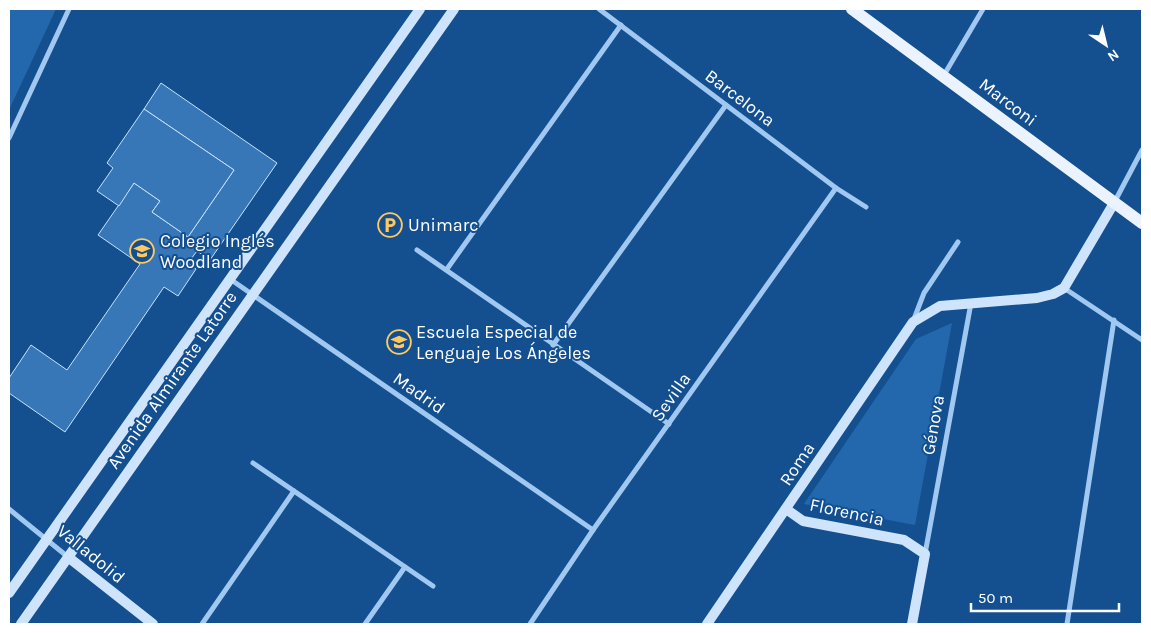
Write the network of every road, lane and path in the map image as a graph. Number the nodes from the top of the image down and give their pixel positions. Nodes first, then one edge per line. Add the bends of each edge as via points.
1 (69, 9) edge
2 (420, 9) edge
3 (454, 9) edge
4 (599, 9) edge
5 (852, 9) edge
6 (983, 9) edge
7 (621, 25) junction
8 (944, 76) junction
9 (726, 105) junction
10 (11, 129) edge
11 (9, 138) edge
12 (1142, 150) edge
13 (836, 188) junction
14 (1114, 203) junction
15 (866, 208) dead end
16 (1142, 224) edge
17 (958, 242) dead end
18 (417, 250) dead end
19 (447, 269) junction
20 (229, 279) junction
21 (1064, 288) junction
22 (252, 294) junction
23 (971, 302) junction
24 (1114, 320) junction
25 (913, 322) junction
26 (1142, 340) edge
27 (553, 344) junction
28 (669, 424) junction
29 (253, 462) dead end
30 (294, 490) junction
31 (9, 509) edge
32 (786, 509) junction
33 (594, 530) junction
34 (46, 539) junction
35 (925, 554) junction
36 (68, 557) junction
37 (405, 567) junction
38 (433, 586) dead end
39 (9, 593) edge
40 (21, 624) edge
41 (153, 624) edge
42 (202, 624) edge
43 (365, 624) edge
44 (530, 624) edge
45 (707, 624) edge
46 (912, 624) edge
47 (1067, 624) edge

1 - 10 street
2 - 20 main road, Avenida Almirante Latorre
3 - 22 main road, Avenida Almirante Latorre
4 - 7 street, Barcelona
5 - 8 main road, Marconi
6 - 8 street
7 - 9 street, Barcelona
7 - 19 street
8 - 14 main road, Marconi
9 - 13 street, Barcelona
9 - 27 street
10 - 11 street
12 - 14 street
13 - 15 street, Barcelona
13 - 28 street, Sevilla
14 - 16 main road, Marconi
14 - 21 main road
17 - 25 street, Roma via 924,292
18 - 19 street
19 - 27 street
20 - 22 street, Madrid
20 - 34 main road, Avenida Almirante Latorre
21 - 23 main road, Roma via 1037,298
21 - 24 street
22 - 33 street, Madrid
22 - 36 main road, Avenida Almirante Latorre
23 - 25 main road, Roma via 940,306
23 - 35 street, Génova
24 - 26 street
24 - 47 street
25 - 32 main road, Roma
27 - 28 street
28 - 33 street, Sevilla
29 - 30 street
30 - 37 street
30 - 42 street
31 - 34 street, Valladolid
32 - 35 main road, Florencia via 803,521 904,540
32 - 45 main road, Roma
33 - 44 street, Sevilla
34 - 36 street, Valladolid
34 - 39 main road, Avenida Almirante Latorre
35 - 46 main road, Génova
36 - 40 main road, Avenida Almirante Latorre
36 - 41 main road, Valladolid
37 - 38 street
37 - 43 street

